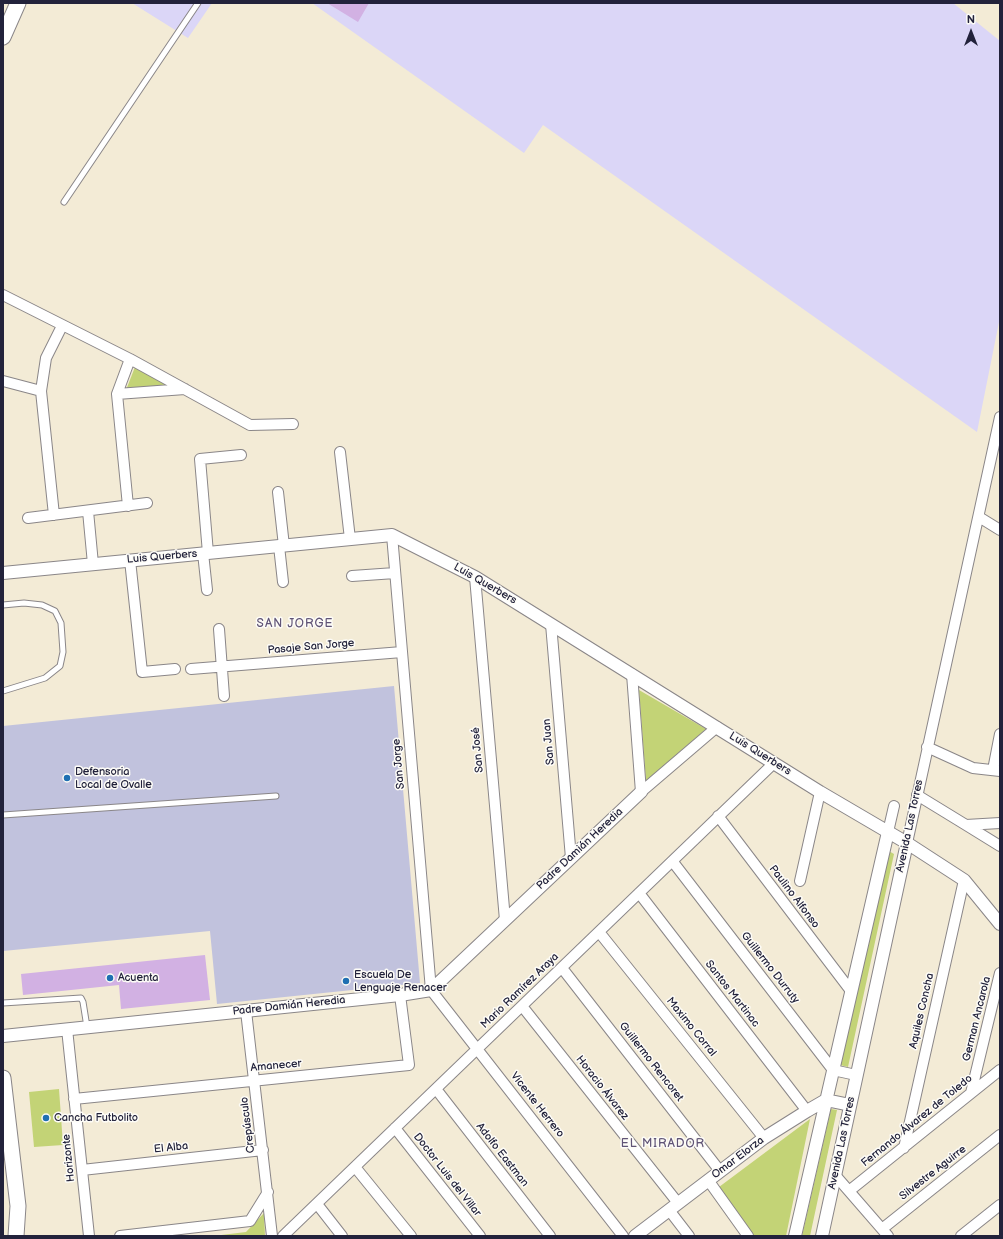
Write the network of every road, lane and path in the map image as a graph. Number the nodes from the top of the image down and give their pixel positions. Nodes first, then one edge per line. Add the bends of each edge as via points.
1 (18, 3) edge
2 (198, 3) edge
3 (3, 37) edge
4 (64, 202) dead end
5 (3, 295) edge
6 (62, 326) junction
7 (130, 359) junction
8 (3, 381) edge
9 (185, 389) junction
10 (41, 391) junction
11 (117, 394) junction
12 (1000, 417) edge
13 (293, 424) dead end
14 (340, 452) dead end
15 (241, 455) dead end
16 (278, 492) dead end
17 (147, 503) dead end
18 (128, 506) junction
19 (88, 511) junction
20 (54, 515) junction
21 (979, 517) junction
22 (28, 518) dead end
23 (1000, 530) edge
24 (392, 535) junction
25 (350, 539) junction
26 (281, 546) junction
27 (206, 553) junction
28 (130, 560) junction
29 (93, 564) junction
30 (3, 573) edge
31 (395, 573) junction
32 (352, 576) dead end
33 (475, 577) junction
34 (283, 582) dead end
35 (207, 590) dead end
36 (3, 605) edge
37 (550, 624) junction
38 (219, 629) dead end
39 (402, 652) junction
40 (222, 667) junction
41 (175, 669) dead end
42 (190, 669) dead end
43 (632, 674) junction
44 (3, 691) edge
45 (224, 696) dead end
46 (717, 727) junction
47 (1000, 734) edge
48 (927, 747) junction
49 (774, 763) junction
50 (997, 770) edge
51 (641, 792) junction
52 (820, 792) junction
53 (917, 794) junction
54 (276, 796) dead end
55 (894, 806) dead end
56 (3, 815) edge
57 (718, 816) junction
58 (1000, 823) edge
59 (966, 825) junction
60 (888, 832) junction
61 (907, 843) junction
62 (1000, 846) edge
63 (571, 858) junction
64 (673, 862) junction
65 (964, 880) junction
66 (800, 881) dead end
67 (639, 893) junction
68 (505, 920) junction
69 (1000, 924) edge
70 (599, 932) junction
71 (562, 968) junction
72 (1000, 973) edge
73 (431, 990) junction
74 (851, 991) junction
75 (400, 995) junction
76 (3, 1003) edge
77 (522, 1006) junction
78 (246, 1011) junction
79 (87, 1027) junction
80 (67, 1030) junction
81 (3, 1036) edge
82 (478, 1048) junction
83 (833, 1070) junction
84 (1000, 1070) edge
85 (856, 1075) junction
86 (3, 1078) edge
87 (254, 1080) junction
88 (436, 1089) junction
89 (971, 1093) junction
90 (74, 1100) junction
91 (826, 1100) junction
92 (850, 1105) junction
93 (807, 1111) junction
94 (395, 1128) junction
95 (1000, 1135) edge
96 (764, 1138) junction
97 (904, 1148) junction
98 (263, 1150) junction
99 (3, 1164) edge
100 (355, 1167) junction
101 (82, 1170) junction
102 (720, 1171) junction
103 (835, 1175) junction
104 (708, 1180) junction
105 (849, 1191) junction
106 (268, 1192) junction
107 (317, 1204) junction
108 (1000, 1205) edge
109 (674, 1206) junction
110 (16, 1232) edge
111 (885, 1233) edge
112 (89, 1236) edge
113 (120, 1236) edge
114 (272, 1236) edge
115 (283, 1236) edge
116 (342, 1236) edge
117 (411, 1236) edge
118 (480, 1236) edge
119 (550, 1236) edge
120 (623, 1236) edge
121 (635, 1236) edge
122 (689, 1236) edge
123 (748, 1236) edge
124 (795, 1236) edge
125 (822, 1236) edge
126 (962, 1236) edge

1 - 3 main road
2 - 4 lane
5 - 6 street
6 - 7 street
6 - 10 street via 46,358
7 - 9 street
7 - 11 street
8 - 10 street
9 - 11 street
9 - 13 street via 250,425
10 - 20 street
11 - 18 street
12 - 21 street, Avenida Las Torres
14 - 25 street
15 - 27 street via 200,459
16 - 26 street
17 - 18 street
18 - 19 street
19 - 20 street
19 - 29 street
20 - 22 street
21 - 23 street
21 - 48 street, Avenida Las Torres
24 - 25 street, Luis Querbers
24 - 31 street, San Jorge
24 - 33 street, Luis Querbers
25 - 26 street, Luis Querbers
26 - 27 street, Luis Querbers
26 - 34 street
27 - 28 street, Luis Querbers
27 - 35 street
28 - 29 street, Luis Querbers
28 - 41 street via 142,672
29 - 30 street, Luis Querbers
31 - 32 street
31 - 39 street, San Jorge
33 - 37 street, Luis Querbers
33 - 68 street, San José
36 - 44 lane via 42,604 55,611 61,623 63,652 60,666 45,678
37 - 43 street, Luis Querbers
37 - 63 street, San Juan
38 - 40 street
39 - 40 street, Pasaje San Jorge
39 - 73 street, San Jorge
40 - 42 street, Pasaje San Jorge
40 - 45 street
43 - 46 street, Luis Querbers
43 - 51 street
46 - 49 street, Luis Querbers
46 - 51 street, Padre Damián Heredia
47 - 50 street
48 - 50 street via 974,768
48 - 53 street, Avenida Las Torres
49 - 52 street, Luis Querbers
49 - 57 street, Mario Ramírez Araya
51 - 63 street, Padre Damián Heredia
52 - 60 street, Luis Querbers
52 - 66 street
53 - 59 street
53 - 61 street, Avenida Las Torres
54 - 56 lane
55 - 60 street, Avenida Las Torres
57 - 64 street, Mario Ramírez Araya
57 - 74 street, Paulino Alfonso
58 - 59 street
59 - 62 street
60 - 61 street, Luis Querbers
60 - 74 street, Avenida Las Torres
61 - 65 street, Luis Querbers
61 - 85 street, Avenida Las Torres
63 - 68 street, Padre Damián Heredia
64 - 67 street, Mario Ramírez Araya
64 - 83 street, Guillermo Durruty
65 - 69 street, Luis Querbers
65 - 97 street, Aquiles Concha
67 - 70 street, Mario Ramírez Araya
67 - 93 street, Santos Martinac
68 - 73 street, Padre Damián Heredia
70 - 71 street, Mario Ramírez Araya
70 - 96 street, Maximo Corral
71 - 77 street, Mario Ramírez Araya
71 - 102 street, Guillermo Rencoret
72 - 89 street, German Ancarola
73 - 75 street, Padre Damián Heredia
73 - 82 street, Vicente Herrero
74 - 83 street, Avenida Las Torres
75 - 78 street, Padre Damián Heredia
75 - 87 street, Amanecer via 409,1065
76 - 79 lane via 81,998 84,1002
77 - 82 street, Mario Ramírez Araya
77 - 109 street, Horacio Álvarez
78 - 79 street, Padre Damián Heredia
78 - 87 street, Crepúsculo
79 - 80 street, Padre Damián Heredia
80 - 81 street, Padre Damián Heredia
80 - 90 street, Horizonte
82 - 88 street, Mario Ramírez Araya
82 - 120 street, Vicente Herrero
83 - 85 street
83 - 91 street, Avenida Las Torres
84 - 89 street, Fernando Álvarez de Toledo
85 - 92 street, Avenida Las Torres
86 - 110 main road via 18,1206
87 - 90 street, Amanecer
87 - 98 street, Crepúsculo
88 - 94 street, Mario Ramírez Araya
88 - 119 street, Adolfo Eastman
89 - 97 street, Fernando Álvarez de Toledo
90 - 101 street, Horizonte
91 - 92 street
91 - 93 street, Omar Elorza
91 - 124 street, Avenida Las Torres
92 - 103 street, Avenida Las Torres
93 - 96 street, Omar Elorza
94 - 100 street, Mario Ramírez Araya
94 - 118 street, Doctor Luis del Villar
95 - 111 street, Silvestre Aguirre
96 - 102 street, Omar Elorza
97 - 105 street, Fernando Álvarez de Toledo
98 - 101 street, El Alba
98 - 106 street, Crepúsculo
99 - 110 main road via 8,1206
100 - 107 street, Mario Ramírez Araya
100 - 117 street
101 - 112 street, Horizonte
102 - 104 street, Omar Elorza
103 - 105 street
103 - 125 street, Avenida Las Torres
104 - 109 street, Omar Elorza
104 - 123 street
105 - 111 street
106 - 113 street via 250,1221
106 - 114 street, Crepúsculo
107 - 115 street, Mario Ramírez Araya
107 - 116 street
108 - 126 street
109 - 121 street, Omar Elorza
109 - 122 street, Horacio Álvarez

